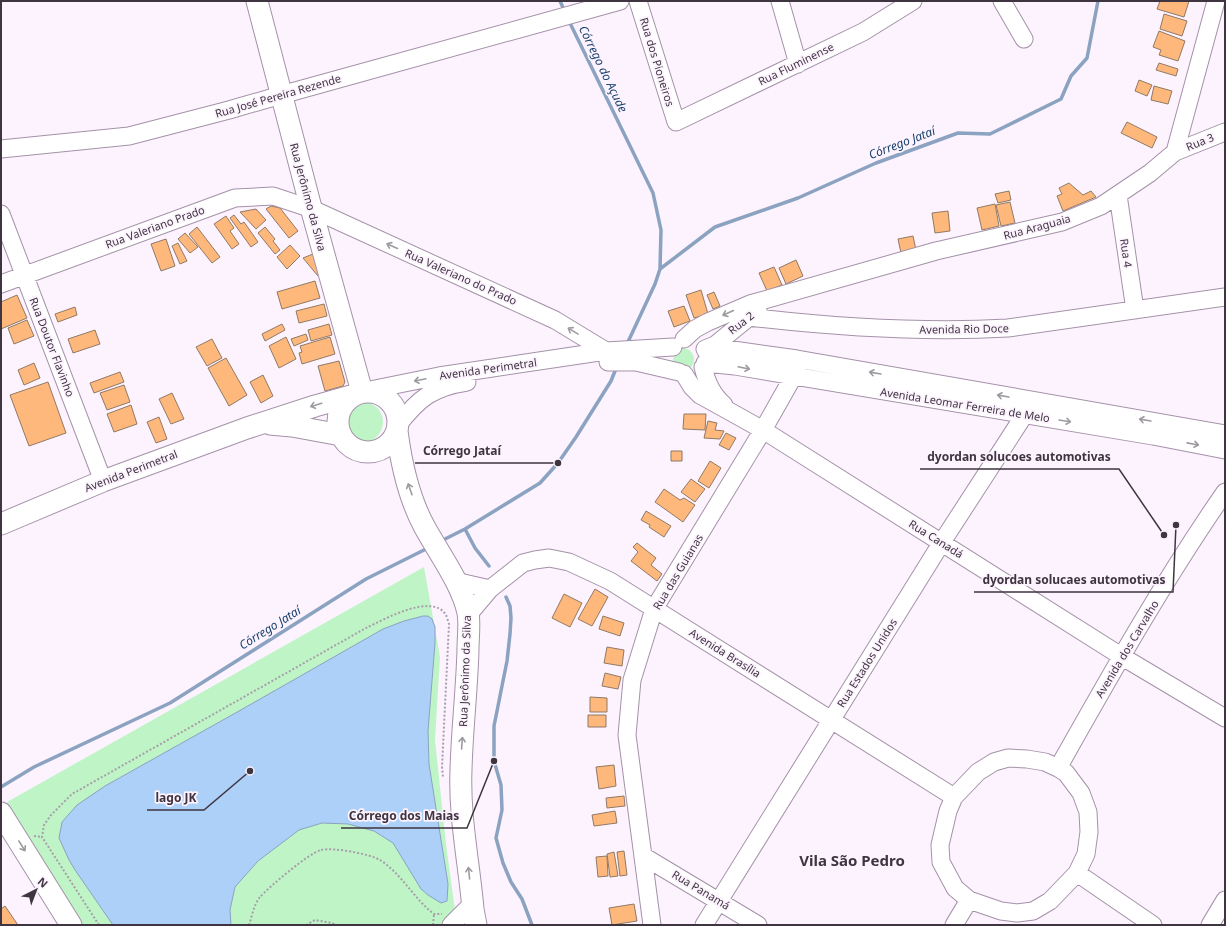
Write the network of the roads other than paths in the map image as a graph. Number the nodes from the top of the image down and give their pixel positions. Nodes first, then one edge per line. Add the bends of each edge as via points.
1 (257, 1) edge
2 (620, 1) edge
3 (638, 1) edge
4 (780, 1) edge
5 (913, 1) edge
6 (1002, 1) edge
7 (1216, 1) edge
8 (1024, 39) dead end
9 (798, 64) junction
10 (281, 95) junction
11 (676, 122) joint
12 (1225, 132) edge
13 (1, 149) edge
14 (1175, 152) junction
15 (1118, 195) junction
16 (312, 209) junction
17 (1, 214) edge
18 (24, 275) junction
19 (1, 284) edge
20 (778, 296) junction
21 (1225, 297) edge
22 (1134, 310) junction
23 (749, 317) junction
24 (678, 343) junction
25 (606, 355) junction
26 (649, 357) junction
27 (704, 358) junction
28 (797, 359) junction
29 (535, 368) junction
30 (681, 373) junction
31 (793, 376) junction
32 (360, 393) junction
33 (1026, 407) junction
34 (730, 411) junction
35 (264, 423) junction
36 (397, 428) junction
37 (763, 430) junction
38 (1225, 434) edge
39 (341, 435) junction
40 (1225, 450) edge
41 (103, 481) junction
42 (1225, 492) edge
43 (1, 524) edge
44 (942, 542) junction
45 (455, 581) junction
46 (490, 589) junction
47 (654, 609) junction
48 (468, 615) junction
49 (1121, 656) junction
50 (1225, 718) edge
51 (832, 720) junction
52 (1058, 768) junction
53 (954, 797) junction
54 (1, 813) edge
55 (643, 856) junction
56 (1077, 873) junction
57 (969, 900) junction
58 (1225, 900) edge
59 (720, 901) junction
60 (472, 904) junction
61 (449, 919) edge
62 (71, 925) edge
63 (476, 925) edge
64 (652, 925) edge
65 (704, 925) edge
66 (758, 925) edge
67 (954, 925) edge
68 (1153, 925) edge
69 (1210, 925) edge

1 - 10 main road, Rua Jerônimo da Silva
2 - 10 street, Rua José Pereira Rezende
3 - 11 street, Rua dos Pioneiros
4 - 9 street
5 - 9 street, Rua Fluminense via 863,32
6 - 8 street
7 - 14 street
9 - 11 street, Rua Fluminense
10 - 13 street, Rua José Pereira Rezende via 129,136
10 - 16 main road, Rua Jerônimo da Silva
12 - 14 street, Rua 3
14 - 15 street, Rua Araguaia
15 - 20 street, Rua Araguaia via 1101,206 1062,222 936,251
15 - 22 street, Rua 4
16 - 18 street, Rua Valeriano Prado via 273,196 235,198
25 -> 16 street, Rua Valeriano do Prado via 555,320
16 - 32 main road, Rua Jerônimo da Silva
17 - 18 street, Rua Doutor Flavinho
18 - 19 street, Rua Valeriano Prado
18 - 41 street, Rua Doutor Flavinho
20 - 23 street, Rua 2
20 -> 24 street, Rua Araguaia via 750,304 708,322
21 - 22 street, Avenida Rio Doce
22 - 23 street, Avenida Rio Doce via 1008,328 975,330 885,330
23 - 27 street, Rua 2 via 715,345
24 - 26 street
24 - 27 street via 694,339 703,346
24 - 30 street via 670,352 671,363
25 - 26 street, Avenida Perimetral via 622,362
25 - 29 street, Avenida Perimetral
26 - 30 street
27 - 28 street, Avenida Leomar Ferreira de Melo via 726,349
27 - 30 street via 694,374
27 -> 31 street, Avenida Leomar Ferreira de Melo
27 - 34 street, Rua Canadá via 706,380 711,391
28 - 31 street, Rua das Guianas
33 -> 28 street, Avenida Leomar Ferreira de Melo
29 -> 32 street, Avenida Perimetral via 439,376
29 - 36 street, Avenida Perimetral via 436,389 423,397
30 - 34 street, Rua Canadá via 700,395
31 - 33 street, Avenida Leomar Ferreira de Melo
31 - 37 street, Rua das Guianas
32 -> 35 main road, Avenida Perimetral
32 - 36 main road via 375,392 391,402 396,410
32 - 39 main road via 344,404 338,417
38 -> 33 street, Avenida Leomar Ferreira de Melo
33 -> 40 street, Avenida Leomar Ferreira de Melo
33 - 44 street, Rua Estados Unidos
34 - 37 street, Rua Canadá
35 - 39 main road, Avenida Perimetral
35 - 41 main road, Avenida Perimetral
36 - 39 main road via 393,439 387,445 370,452 353,448
45 -> 36 main road, Rua Jerônimo da Silva via 423,525 407,482
37 - 44 street, Rua Canadá
37 - 47 street, Rua das Guianas
41 - 43 main road, Avenida Perimetral
42 - 49 street, Avenida dos Carvalho via 1201,526
44 - 49 street, Rua Canadá
44 - 51 street, Rua Estados Unidos
45 - 46 street
45 - 48 main road, Rua Jerônimo da Silva
46 - 47 street, Avenida Brasília via 524,563 549,558 569,562 610,581
46 - 48 street, Avenida Brasília
47 - 51 street, Avenida Brasília
47 - 55 street, Rua das Guianas via 632,680 627,735
60 -> 48 main road, Rua Jerônimo da Silva via 461,771
49 - 50 street, Rua Canadá
49 - 52 street, Avenida dos Carvalho
51 - 53 street, Avenida Brasília
51 - 59 street, Rua Estados Unidos
52 - 53 street via 1045,762 1008,758 994,762 978,772
52 - 56 street via 1066,773 1081,793 1088,812 1086,854
53 - 57 street via 940,845 941,862 955,888
54 -> 62 main road
55 - 59 street, Rua Panamá
55 - 64 street, Rua das Guianas
56 - 57 street via 1050,901 1033,911 1001,911
56 - 68 street
57 - 67 street
58 - 69 street
59 - 65 street, Rua Estados Unidos
59 - 66 street, Rua Panamá
60 - 61 street
60 - 63 main road, Rua Jerônimo da Silva

